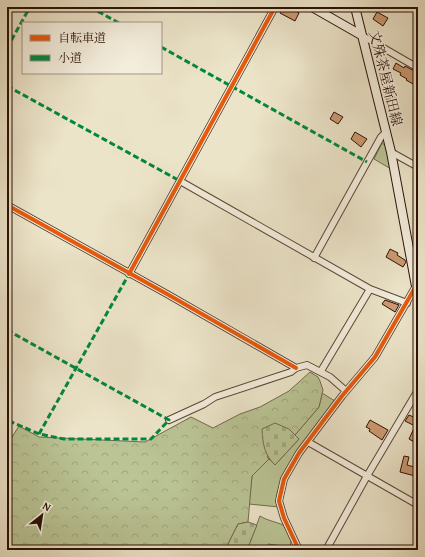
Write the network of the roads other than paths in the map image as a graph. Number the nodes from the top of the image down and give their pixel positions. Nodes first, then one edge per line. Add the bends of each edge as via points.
1 (275, 7) edge
2 (312, 7) edge
3 (355, 7) edge
4 (361, 35) junction
5 (418, 68) edge
6 (386, 132) junction
7 (391, 152) junction
8 (418, 167) edge
9 (180, 181) junction
10 (7, 205) edge
11 (314, 258) junction
12 (129, 274) junction
13 (416, 286) junction
14 (370, 289) junction
15 (418, 297) edge
16 (407, 303) junction
17 (296, 368) junction
18 (321, 371) junction
19 (418, 390) edge
20 (346, 391) junction
21 (169, 420) dead end
22 (308, 442) junction
23 (367, 476) junction
24 (418, 505) edge
25 (300, 550) edge
26 (326, 550) edge

1 - 9 street
2 - 4 main road
3 - 4 main road, 文殊茶屋新田線
4 - 5 street
4 - 6 main road, 文殊茶屋新田線
6 - 7 main road, 文殊茶屋新田線
6 - 11 street
7 - 8 street
7 - 13 main road, 文殊茶屋新田線
9 - 11 street
9 - 12 street
10 - 12 street
11 - 14 street
12 - 17 street
13 - 15 main road, 文殊茶屋新田線
13 - 16 street
14 - 16 street
14 - 18 street
16 - 20 street via 375,357
17 - 18 street via 307,365
17 - 21 street via 291,372 215,397
18 - 20 street
19 - 23 street
20 - 22 street
22 - 23 street
22 - 25 street via 284,479 279,501 284,518
23 - 24 street
23 - 26 street

